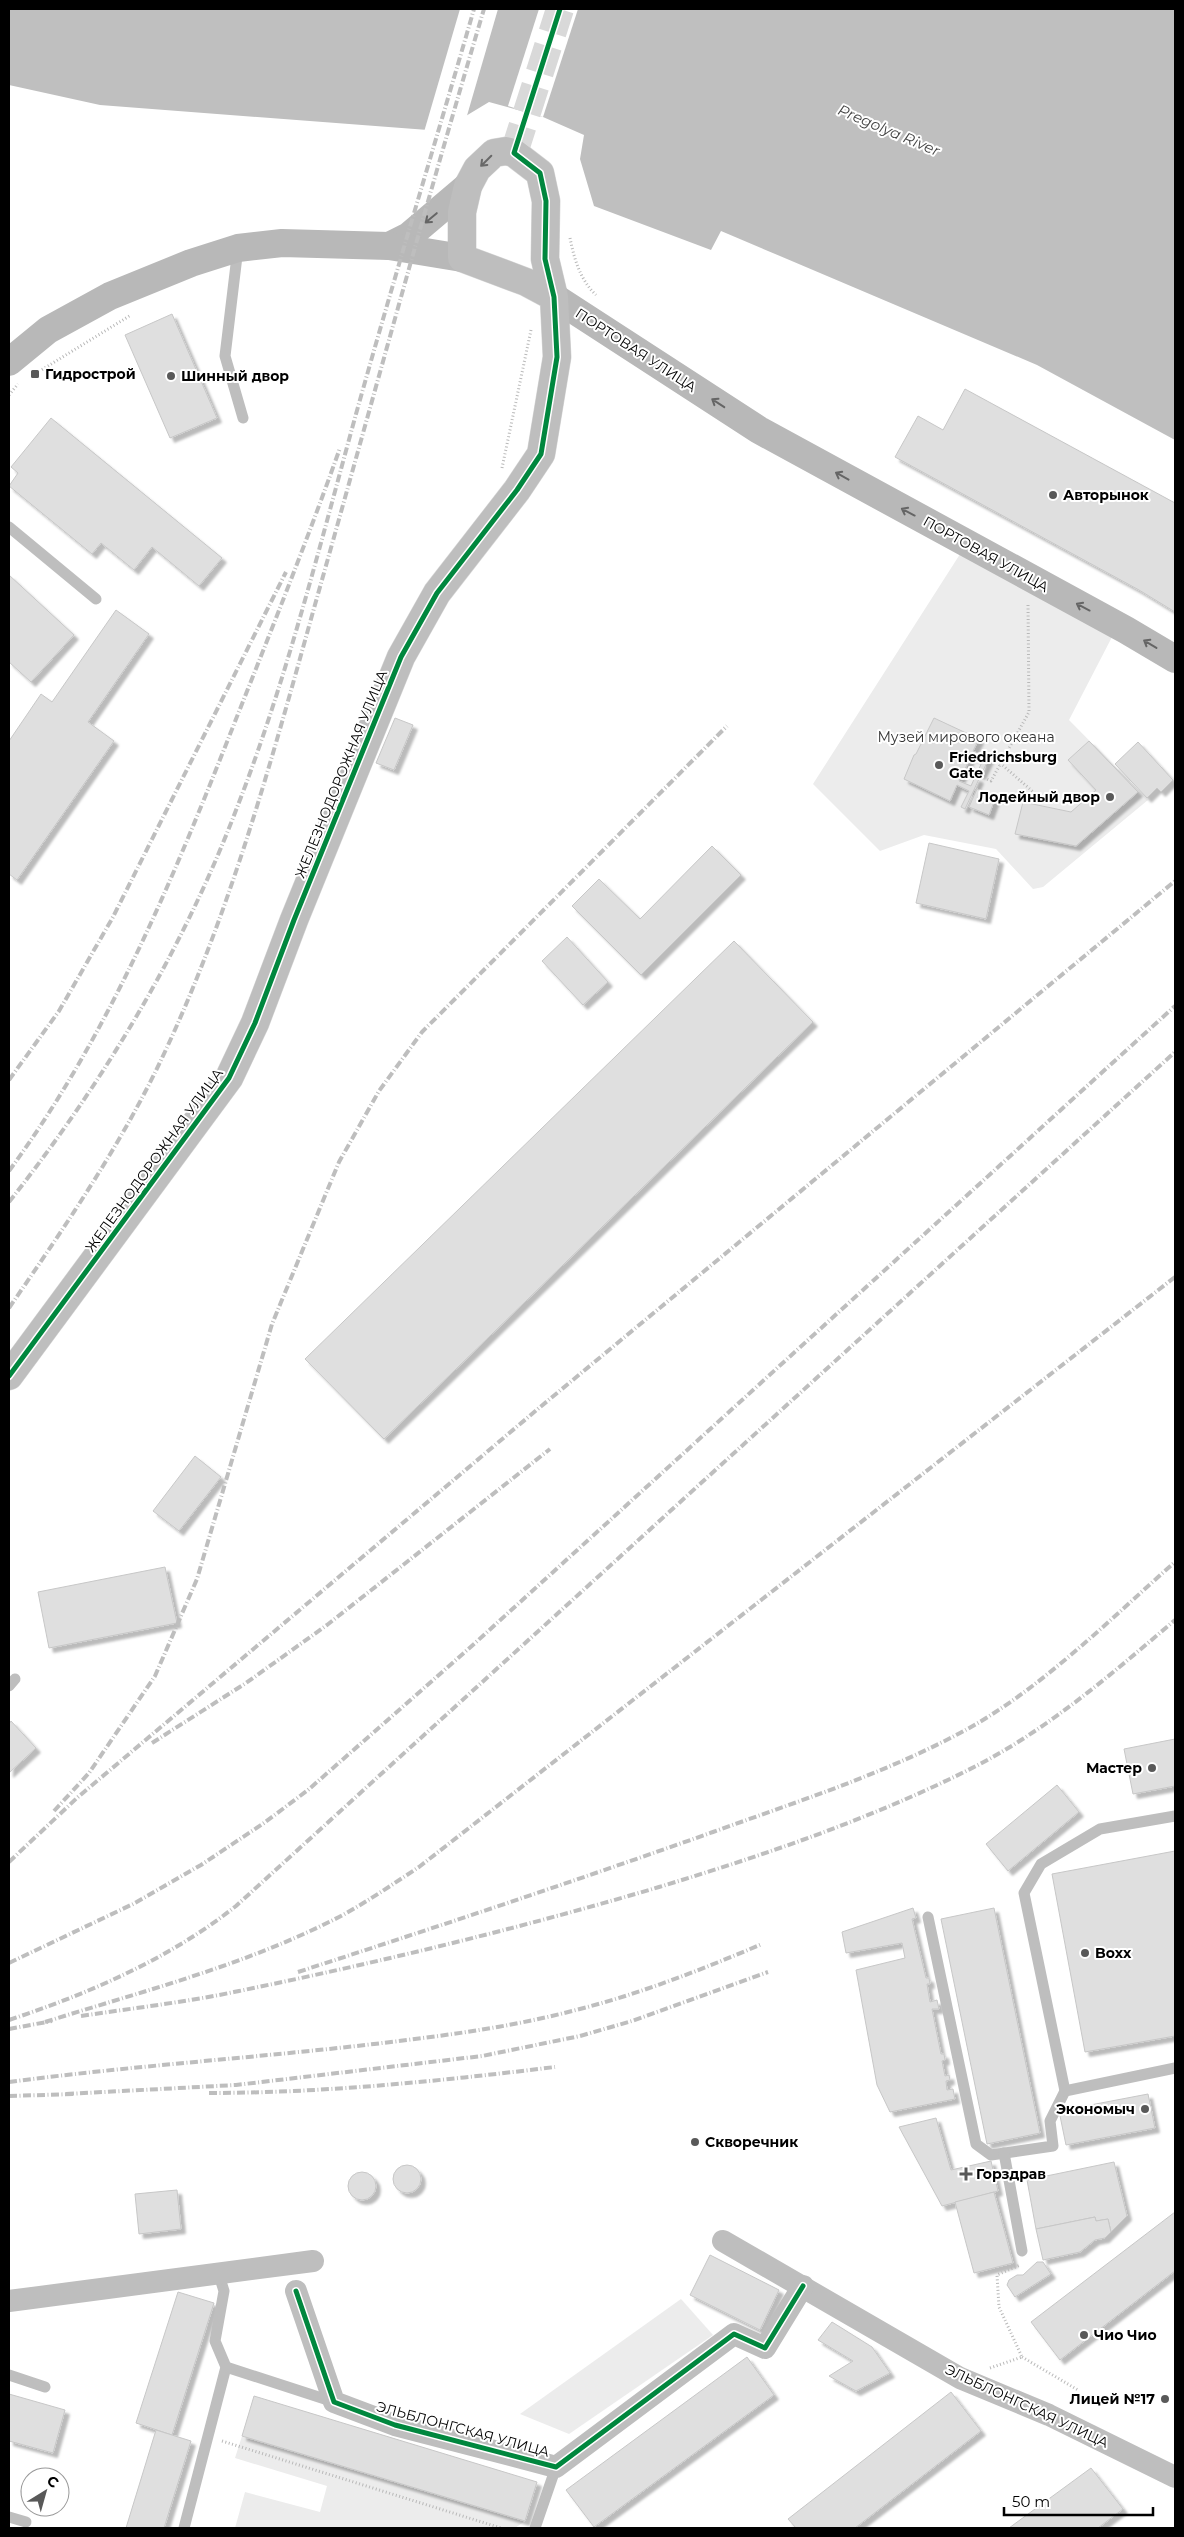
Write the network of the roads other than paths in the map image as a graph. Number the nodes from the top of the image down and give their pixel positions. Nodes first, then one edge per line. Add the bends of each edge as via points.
1 (468, 186) junction
2 (389, 246) junction
3 (238, 248) junction
4 (462, 258) junction
5 (554, 297) junction
6 (9, 362) edge
7 (243, 418) dead end
8 (9, 527) edge
9 (96, 599) dead end
10 (1175, 659) edge
11 (9, 1376) edge
12 (1175, 1816) edge
13 (928, 1917) dead end
14 (1175, 2068) edge
15 (1065, 2091) junction
16 (1004, 2153) junction
17 (724, 2241) dead end
18 (1022, 2251) road end
19 (312, 2261) dead end
20 (218, 2272) junction
21 (803, 2286) junction
22 (296, 2291) dead end
23 (9, 2301) edge
24 (226, 2367) junction
25 (9, 2375) edge
26 (45, 2387) dead end
27 (334, 2402) junction
28 (556, 2467) junction
29 (1175, 2477) edge
30 (9, 2517) edge
31 (26, 2522) dead end
32 (184, 2528) edge
33 (535, 2528) edge

1 -> 2 main road, ЖЕЛЕЗНОДОРОЖНАЯ УЛИЦА via 409,236
1 - 4 main road, ЖЕЛЕЗНОДОРОЖНАЯ УЛИЦА via 462,212
5 -> 1 main road, ЖЕЛЕЗНОДОРОЖНАЯ УЛИЦА via 545,259 546,201 540,173 514,153 494,153 477,169
2 - 3 main road, ПОРТОВАЯ УЛИЦА via 282,243
2 - 4 main road, ПОРТОВАЯ УЛИЦА
3 - 6 main road, ПОРТОВАЯ УЛИЦА via 110,296 48,330
3 - 7 lane via 225,356
4 - 5 main road, ПОРТОВАЯ УЛИЦА via 526,282
10 -> 5 main road, ПОРТОВАЯ УЛИЦА via 758,430
5 - 11 main road, ЖЕЛЕЗНОДОРОЖНАЯ УЛИЦА via 557,357 541,454 437,593 402,657 255,1023 229,1078
8 - 9 lane
12 - 15 lane via 1100,1829 1041,1864 1024,1894
13 - 16 lane via 976,2144 991,2155
14 - 15 lane
15 - 16 lane via 1050,2121 1053,2146
16 - 18 lane
17 - 21 street, ЭЛЬБЛОНГСКАЯ УЛИЦА
19 - 20 street
20 - 23 street
20 - 24 lane via 224,2291 215,2341
21 - 28 street, ЭЛЬБЛОНГСКАЯ УЛИЦА via 764,2348 734,2334
21 - 29 street, ЭЛЬБЛОНГСКАЯ УЛИЦА via 960,2378 1049,2415
22 - 27 street
24 - 27 lane
24 - 32 lane
25 - 26 lane
27 - 28 street, ЭЛЬБЛОНГСКАЯ УЛИЦА via 395,2425
28 - 33 lane
30 - 31 lane

